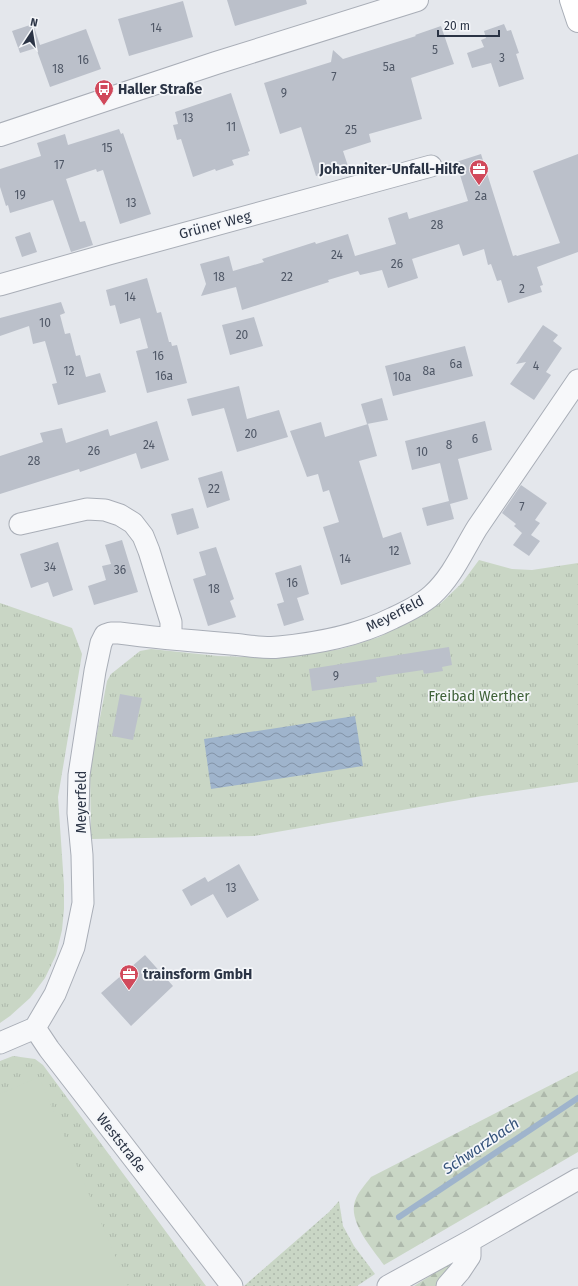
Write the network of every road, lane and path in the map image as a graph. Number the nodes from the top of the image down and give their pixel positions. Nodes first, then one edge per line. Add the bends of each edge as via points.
1 (417, 0) edge
2 (571, 0) edge
3 (578, 21) edge
4 (0, 135) edge
5 (431, 166) dead end
6 (0, 285) edge
7 (578, 380) edge
8 (20, 524) dead end
9 (171, 639) junction
10 (35, 1028) junction
11 (0, 1043) edge
12 (578, 1179) edge
13 (470, 1241) junction
14 (232, 1286) edge
15 (388, 1286) edge
16 (447, 1286) edge

1 - 4 street
2 - 3 main road
5 - 6 street, Grüner Weg
7 - 9 street, Meyerfeld via 477,528 454,569 432,595 412,609 358,633 277,647
8 - 9 street via 87,509 105,510 133,523 143,536 149,551 171,622
9 - 10 street, Meyerfeld via 119,633 104,635 102,639 79,775 78,813 83,903 74,947 55,994
10 - 11 street
10 - 14 street, Weststraße
12 - 13 street
13 - 15 street
13 - 16 street via 470,1256

